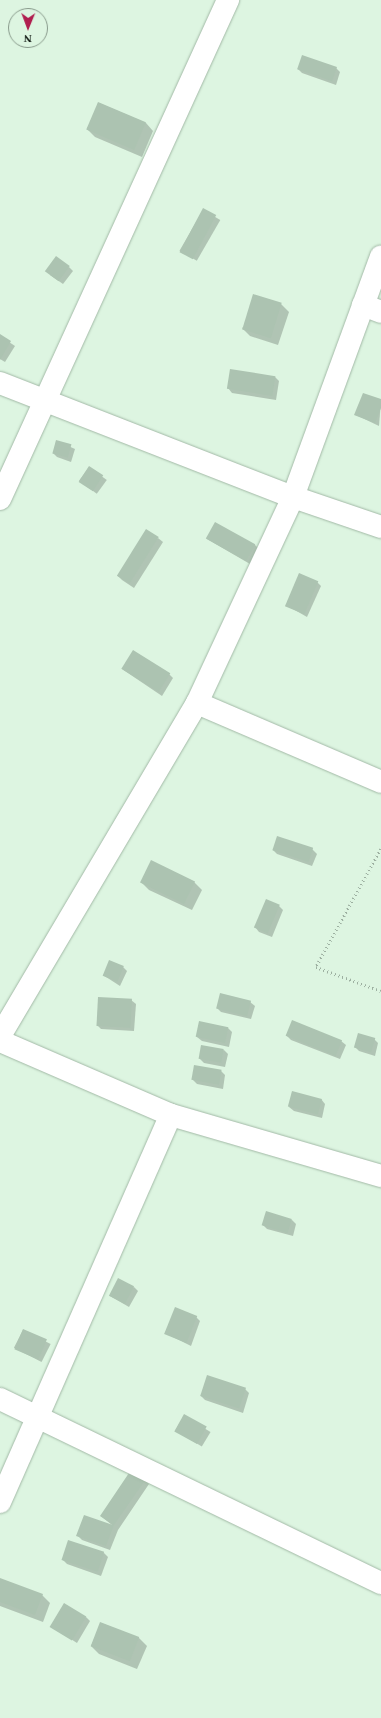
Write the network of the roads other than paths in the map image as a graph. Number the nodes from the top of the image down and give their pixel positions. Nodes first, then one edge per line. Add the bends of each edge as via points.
1 (228, 0) edge
2 (381, 257) edge
3 (372, 309) edge
4 (0, 383) edge
5 (44, 402) junction
6 (293, 497) junction
7 (0, 499) edge
8 (381, 527) edge
9 (197, 703) junction
10 (381, 782) edge
11 (0, 1036) edge
12 (0, 1041) edge
13 (171, 1115) junction
14 (381, 1176) edge
15 (0, 1399) edge
16 (37, 1416) junction
17 (0, 1502) edge
18 (381, 1583) edge

1 - 5 street
2 - 3 street
3 - 6 street
4 - 5 street
5 - 6 street
5 - 7 street
6 - 8 street
6 - 9 street
9 - 10 street
9 - 11 street
12 - 13 street
13 - 14 street
13 - 16 street
15 - 16 street
16 - 17 street
16 - 18 street

